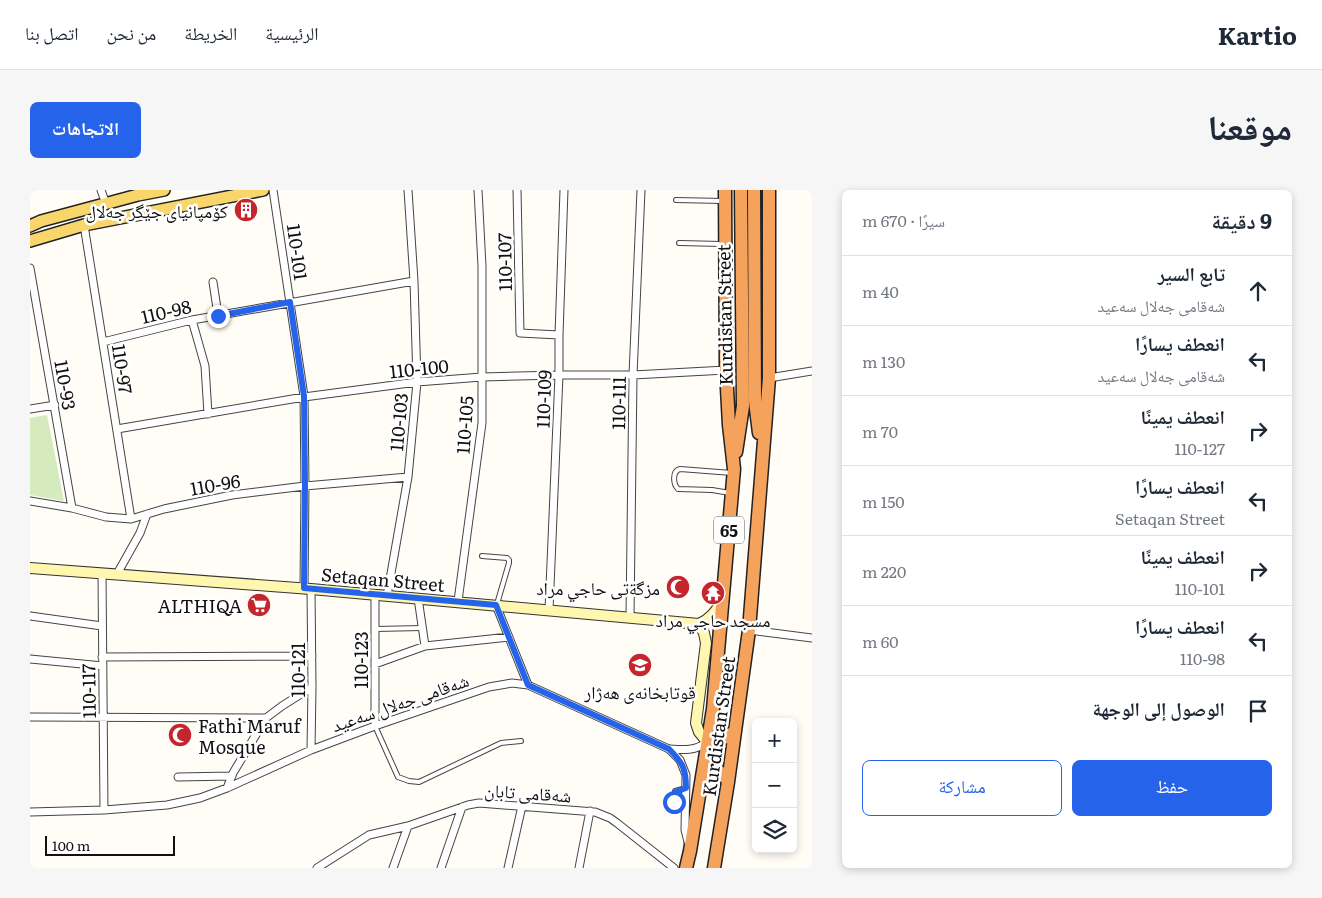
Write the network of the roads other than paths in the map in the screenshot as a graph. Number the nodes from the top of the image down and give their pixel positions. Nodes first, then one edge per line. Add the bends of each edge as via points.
1 (101, 190) edge
2 (164, 190) edge
3 (263, 190) edge
4 (274, 190) edge
5 (408, 190) edge
6 (478, 190) edge
7 (517, 190) edge
8 (564, 190) edge
9 (641, 190) edge
10 (741, 190) edge
11 (754, 190) edge
12 (769, 190) edge
13 (725, 195) edge
14 (676, 200) dead end
15 (106, 204) junction
16 (84, 225) junction
17 (30, 226) edge
18 (30, 241) edge
19 (680, 243) dead end
20 (726, 244) junction
21 (30, 268) edge
22 (414, 281) junction
23 (213, 282) dead end
24 (290, 302) junction
25 (218, 316) junction
26 (192, 320) junction
27 (559, 335) junction
28 (103, 342) junction
29 (726, 370) junction
30 (812, 371) edge
31 (559, 375) junction
32 (633, 376) junction
33 (482, 377) junction
34 (769, 378) junction
35 (416, 382) junction
36 (304, 397) junction
37 (54, 405) junction
38 (30, 409) edge
39 (208, 414) junction
40 (117, 429) junction
41 (762, 468) junction
42 (734, 471) junction
43 (408, 477) junction
44 (305, 486) junction
45 (732, 493) junction
46 (30, 501) edge
47 (72, 508) junction
48 (147, 514) junction
49 (131, 519) junction
50 (482, 556) dead end
51 (30, 568) edge
52 (102, 573) junction
53 (117, 574) junction
54 (307, 588) junction
55 (375, 594) junction
56 (387, 596) junction
57 (418, 598) junction
58 (458, 601) junction
59 (722, 601) junction
60 (496, 605) junction
61 (549, 610) junction
62 (30, 616) edge
63 (630, 617) junction
64 (699, 624) junction
65 (102, 626) junction
66 (422, 628) junction
67 (375, 629) junction
68 (749, 630) junction
69 (509, 637) junction
70 (812, 638) edge
71 (425, 646) junction
72 (102, 656) junction
73 (312, 656) junction
74 (30, 659) edge
75 (375, 664) junction
76 (103, 666) junction
77 (528, 685) junction
78 (312, 687) junction
79 (30, 717) edge
80 (103, 717) junction
81 (266, 718) junction
82 (375, 726) junction
83 (710, 728) junction
84 (736, 730) junction
85 (521, 741) dead end
86 (707, 742) junction
87 (669, 749) junction
88 (311, 750) junction
89 (232, 776) junction
90 (178, 777) dead end
91 (702, 778) junction
92 (728, 782) junction
93 (227, 788) junction
94 (686, 788) junction
95 (522, 806) junction
96 (462, 807) junction
97 (104, 810) junction
98 (685, 810) junction
99 (590, 811) junction
100 (30, 812) edge
101 (408, 826) junction
102 (690, 851) junction
103 (317, 868) edge
104 (393, 868) edge
105 (441, 868) edge
106 (508, 868) edge
107 (579, 868) edge
108 (674, 868) edge
109 (686, 868) edge
110 (714, 868) edge

1 - 15 street
2 - 15 main road
3 - 16 main road
4 - 24 street, 110-101
5 - 22 street, 110-103
6 - 33 street, 110-105
7 - 27 street, 110-107 via 520,333
8 - 27 street, 110-109
9 - 32 street, 110-111
10 - 42 highway, Kurdistan Street / 65 via 743,406
11 - 41 highway, Kurdistan Street / 65 via 756,402
12 - 34 highway, Kurdistan Street / 65
13 - 14 lane
13 - 20 highway, Kurdistan Street / 65
15 - 17 main road
16 - 18 main road
16 - 28 street, 110-97
19 - 20 lane
20 - 29 highway, Kurdistan Street / 65
21 - 37 street, 110-93
22 - 24 street, 110-98
22 - 35 street, 110-103
23 - 25 street
24 - 25 street, 110-98
24 - 36 street, 110-101
25 - 26 street, 110-98
26 - 28 street, 110-98
26 - 39 street via 205,366
27 - 31 street, 110-109
28 - 40 street, 110-97
29 - 32 street, 110-100
29 - 42 highway, Kurdistan Street / 65
30 - 34 street
31 - 32 street, 110-100
31 - 33 street, 110-100
31 - 61 street, 110-109
32 - 63 street, 110-111
33 - 35 street, 110-100
33 - 58 street, 110-105 via 482,423
34 - 41 highway, Kurdistan Street / 65
35 - 36 street, 110-100
35 - 43 street, 110-103
36 - 39 street, 110-100
36 - 44 street, 110-101
37 - 38 street
37 - 47 street, 110-93
39 - 40 street, 110-100
40 - 49 street, 110-97
41 - 68 highway, Kurdistan Street / 65
42 - 45 highway, Kurdistan Street / 65
42 - 45 lane via 680,468 675,472 678,489
43 - 44 street, 110-96
43 - 56 street, 110-103
44 - 48 street, 110-96 via 232,495
44 - 54 street, 110-101
45 - 59 highway, Kurdistan Street / 65
46 - 47 street, 110-96
47 - 49 street, 110-96
48 - 49 street, 110-96
48 - 53 street via 140,534
50 - 60 lane via 509,560
51 - 52 main road, Setaqan Street
52 - 53 main road, Setaqan Street
52 - 65 street, 110-117
53 - 54 main road, Setaqan Street
54 - 55 main road, Setaqan Street
54 - 73 street, 110-121
55 - 56 main road, Setaqan Street
55 - 67 street, 110-123
56 - 57 main road, Setaqan Street
57 - 58 main road, Setaqan Street
57 - 66 street
58 - 60 main road, Setaqan Street
59 - 64 main road via 712,616
59 - 83 highway, Kurdistan Street / 65
60 - 61 main road, Setaqan Street
60 - 69 street
61 - 63 main road, Setaqan Street
62 - 65 street
63 - 64 main road, Setaqan Street
64 - 86 main road via 706,643 696,723
65 - 72 street, 110-117
66 - 67 lane
66 - 71 street
67 - 75 street, 110-123
68 - 70 street
68 - 84 highway, Kurdistan Street / 65
69 - 71 street
69 - 77 street
71 - 75 street
72 - 73 street
72 - 76 street, 110-117
73 - 78 street, 110-121
74 - 76 street
75 - 82 street, 110-123
76 - 80 street, 110-117
77 - 82 street, شەقامی جەلال سەعید via 512,683 489,687
77 - 87 street, شەقامی جەلال سەعید
78 - 81 street
78 - 88 street, 110-121
79 - 80 street
80 - 81 street
80 - 97 street, 110-117
81 - 89 street
82 - 85 lane via 398,777 409,781 419,782 501,743
82 - 88 street, شەقامی جەلال سەعید
83 - 84 highway via 713,734 726,738
83 - 86 highway, Kurdistan Street / 65
84 - 92 highway, Kurdistan Street / 65
86 - 87 street via 693,749
86 - 91 highway, Kurdistan Street / 65
87 - 94 street, شەقامی جەلال سەعید via 680,760 686,775
88 - 93 street, شەقامی جەلال سەعید
89 - 90 street
89 - 93 street
91 - 92 highway via 713,770 725,776
91 - 102 highway, Kurdistan Street / 65
92 - 110 highway, Kurdistan Street / 65
93 - 97 street, شەقامی جەلال سەعید via 167,805
94 - 98 street, شەقامی جەلال سەعید
94 - 98 lane via 675,792 674,802
95 - 96 street, شەقامی تابان via 479,803
95 - 99 street, شەقامی تابان
95 - 106 street
96 - 101 street, شەقامی تابان
96 - 105 street
97 - 100 street, شەقامی جەلال سەعید
98 - 102 street, شەقامی جەلال سەعید
99 - 107 street
99 - 108 street, شەقامی تابان via 610,818
101 - 103 street, شەقامی تابان via 365,837
101 - 104 street
102 - 109 highway, Kurdistan Street / 65

